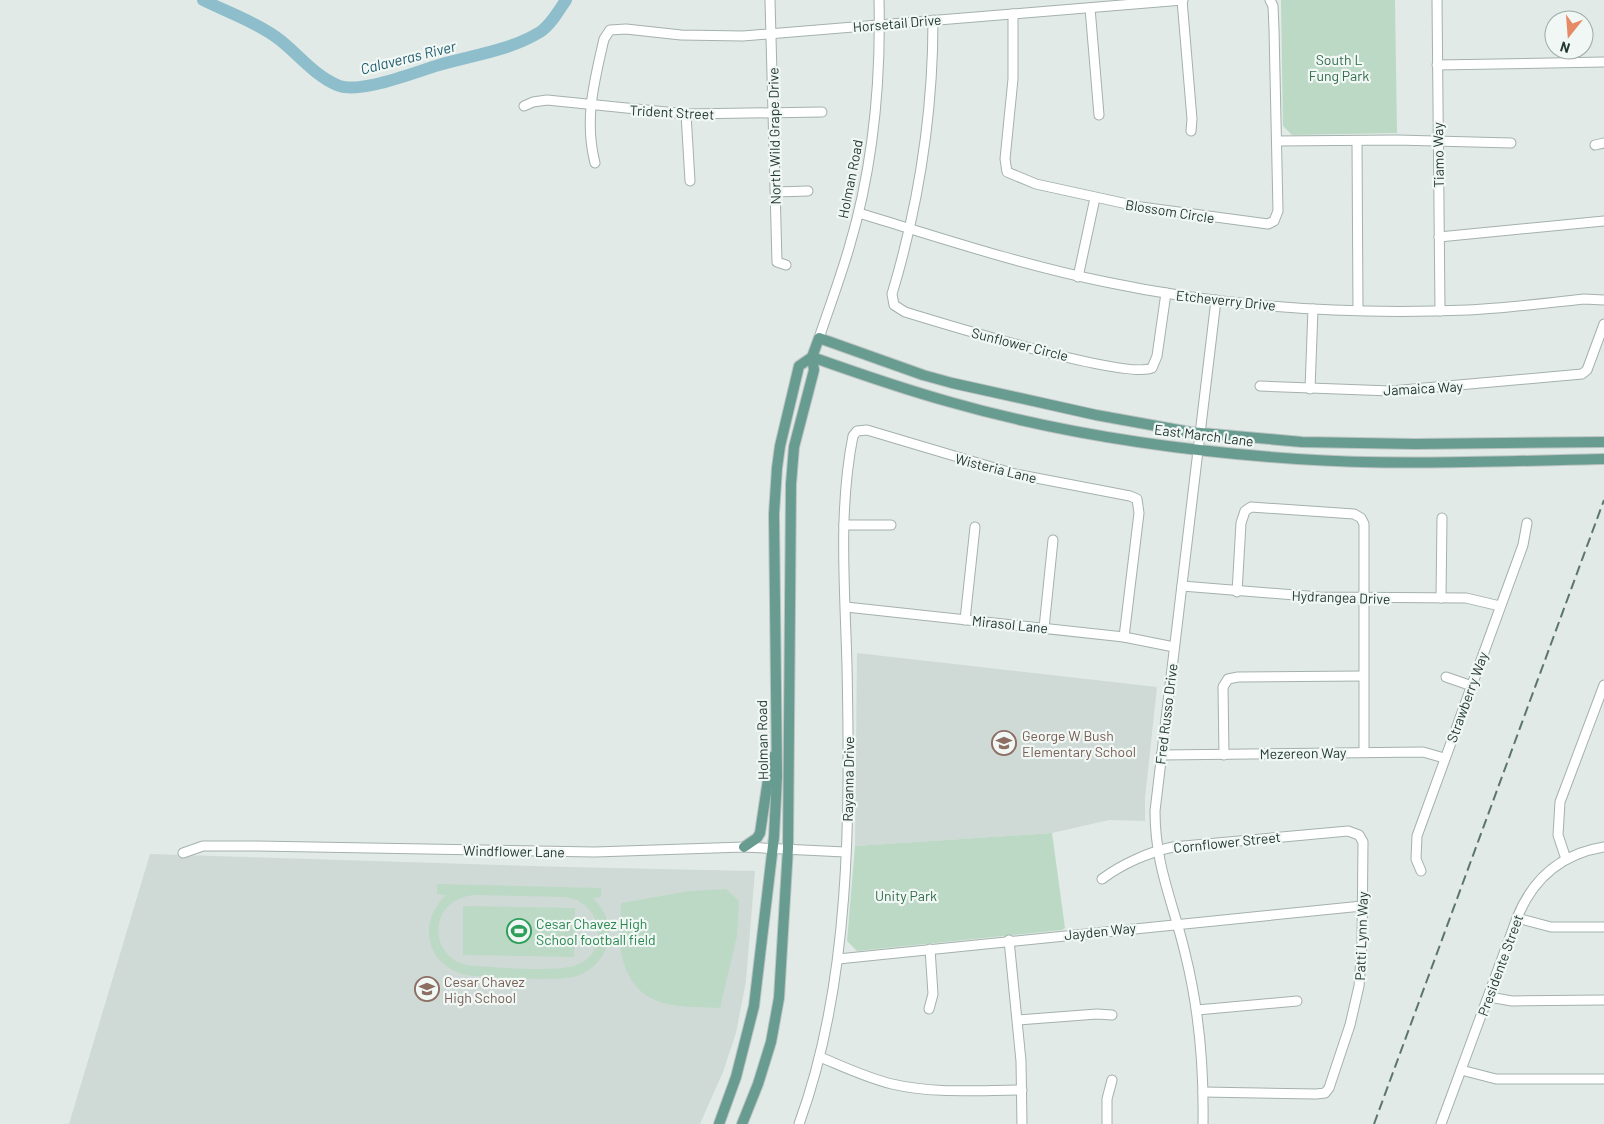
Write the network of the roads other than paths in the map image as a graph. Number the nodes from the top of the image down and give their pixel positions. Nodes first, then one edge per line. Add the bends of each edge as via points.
1 (770, 0) edge
2 (879, 0) edge
3 (1182, 0) edge
4 (1270, 0) edge
5 (1436, 0) edge
6 (1090, 8) junction
7 (1013, 14) junction
8 (933, 20) junction
9 (880, 25) junction
10 (772, 34) junction
11 (1604, 62) edge
12 (1438, 65) junction
13 (590, 105) junction
14 (524, 106) dead end
15 (822, 112) dead end
16 (774, 113) junction
17 (686, 114) junction
18 (1099, 115) dead end
19 (1191, 131) dead end
20 (1277, 141) junction
21 (1357, 141) junction
22 (1438, 142) junction
23 (1511, 143) dead end
24 (595, 163) dead end
25 (690, 181) dead end
26 (808, 191) dead end
27 (776, 192) junction
28 (1096, 198) junction
29 (858, 213) junction
30 (1604, 221) edge
31 (910, 229) junction
32 (1439, 237) junction
33 (786, 265) dead end
34 (1078, 276) junction
35 (1166, 293) junction
36 (1216, 300) junction
37 (1604, 300) edge
38 (1314, 308) junction
39 (1358, 310) junction
40 (1440, 310) junction
41 (1604, 324) edge
42 (818, 338) junction
43 (812, 357) junction
44 (1260, 386) dead end
45 (1310, 389) junction
46 (858, 431) joint
47 (1201, 433) junction
48 (1604, 442) edge
49 (1199, 450) junction
50 (1604, 459) edge
51 (1442, 518) dead end
52 (1527, 523) dead end
53 (844, 525) junction
54 (891, 525) dead end
55 (975, 527) dead end
56 (1053, 540) dead end
57 (1182, 586) junction
58 (1237, 592) junction
59 (1363, 598) junction
60 (1441, 598) junction
61 (1500, 606) junction
62 (846, 607) junction
63 (965, 620) junction
64 (1044, 628) junction
65 (1124, 637) junction
66 (1174, 647) junction
67 (1363, 676) junction
68 (1446, 677) dead end
69 (1604, 685) edge
70 (1472, 686) junction
71 (777, 748) junction
72 (1364, 752) junction
73 (1161, 755) junction
74 (1224, 755) junction
75 (1444, 758) junction
76 (1359, 835) joint
77 (744, 847) junction
78 (772, 848) junction
79 (788, 848) junction
80 (1604, 848) edge
81 (1157, 851) junction
82 (845, 852) junction
83 (183, 853) dead end
84 (1566, 858) junction
85 (1421, 871) dead end
86 (1102, 879) dead end
87 (1362, 906) junction
88 (1517, 918) junction
89 (1176, 924) junction
90 (1604, 927) edge
91 (1009, 940) junction
92 (930, 949) junction
93 (838, 959) junction
94 (1489, 997) junction
95 (1297, 1000) dead end
96 (1604, 1000) edge
97 (929, 1009) dead end
98 (1197, 1010) junction
99 (1112, 1015) dead end
100 (1018, 1020) junction
101 (820, 1057) junction
102 (1461, 1070) junction
103 (1604, 1079) edge
104 (1112, 1080) dead end
105 (1022, 1090) junction
106 (1203, 1092) junction
107 (719, 1124) edge
108 (742, 1124) edge
109 (799, 1124) edge
110 (1022, 1124) edge
111 (1107, 1124) edge
112 (1203, 1124) edge
113 (1441, 1124) edge

1 - 10 street, North Wild Grape Drive
2 - 9 street, Holman Road
3 - 6 street, Horsetail Drive
3 - 19 street
4 - 20 street, Blossom Circle via 1273,6
5 - 12 street, Tiamo Way
6 - 7 street, Horsetail Drive
6 - 18 street
7 - 8 street, Horsetail Drive
7 - 28 street, Blossom Circle via 1013,79 1005,158 1007,172 1036,184
8 - 9 street, Horsetail Drive
8 - 31 street via 929,112
9 - 10 street, Horsetail Drive
9 - 29 street, Holman Road via 873,129
10 - 13 street, Horsetail Drive via 712,36 610,30 604,39
10 - 16 street, North Wild Grape Drive
11 - 12 street
12 - 22 street, Tiamo Way
13 - 14 street, Trident Street via 547,100
13 - 17 street, Trident Street
13 - 24 street via 590,138
15 - 16 street, Trident Street
16 - 17 street, Trident Street
16 - 27 street, North Wild Grape Drive
17 - 25 street
20 - 21 street
20 - 28 street, Blossom Circle via 1278,211 1274,221 1268,224 1186,215
21 - 22 street
21 - 39 street
22 - 23 street
22 - 32 street, Tiamo Way
26 - 27 street
27 - 33 street, North Wild Grape Drive via 777,262
28 - 34 street
29 - 31 street, Etcheverry Drive
29 - 42 street, Holman Road via 850,247
30 - 32 street
31 - 34 street, Etcheverry Drive
31 - 35 street, Sunflower Circle via 892,294 894,304 905,312 994,339 1146,370 1152,368 1156,356
32 - 40 street, Tiamo Way
34 - 35 street, Etcheverry Drive
35 - 36 street, Etcheverry Drive
36 - 38 street, Etcheverry Drive
36 - 47 street, Fred Russo Drive
37 - 40 street, Etcheverry Drive
38 - 39 street, Etcheverry Drive
38 - 45 street
39 - 40 street, Etcheverry Drive
41 - 45 street, Jamaica Way via 1585,373 1416,390
42 - 43 main road, Holman Road
42 - 47 main road, East March Lane via 952,383 1096,415
43 - 49 main road, East March Lane via 905,389 1006,416
43 - 71 main road, Holman Road via 800,366 777,468 774,514
43 - 79 main road, Holman Road via 814,370 794,447 790,484
44 - 45 street, Jamaica Way
46 - 53 street, Rayanna Drive via 853,436 847,476
46 - 65 street, Wisteria Lane via 867,430 1015,474 1137,500 1139,513
47 - 48 main road, East March Lane via 1302,442
47 - 49 street, Fred Russo Drive
49 - 50 main road, East March Lane via 1356,461
49 - 57 street, Fred Russo Drive
51 - 60 street
52 - 61 street, Strawberry Way via 1523,545
53 - 54 street
53 - 62 street, Rayanna Drive
55 - 63 street
56 - 64 street
57 - 58 street, Hydrangea Drive
57 - 66 street, Fred Russo Drive
58 - 59 street, Hydrangea Drive
58 - 59 street via 1241,523 1245,511 1251,507 1354,514 1361,518 1364,524
59 - 60 street, Hydrangea Drive
59 - 67 street
60 - 61 street, Hydrangea Drive via 1481,600
61 - 70 street, Strawberry Way
62 - 63 street, Mirasol Lane
62 - 82 street, Rayanna Drive via 849,786
63 - 64 street, Mirasol Lane
64 - 65 street, Mirasol Lane
65 - 66 street, Mirasol Lane
66 - 73 street, Fred Russo Drive
67 - 72 street
67 - 74 street via 1228,679 1223,687
68 - 70 street
69 - 84 street via 1560,802 1558,835
70 - 75 street, Strawberry Way
71 - 77 main road via 769,773 760,833
71 - 78 main road, Holman Road
72 - 74 street, Mezereon Way
72 - 75 street, Mezereon Way via 1423,752
73 - 74 street, Mezereon Way
73 - 81 street, Fred Russo Drive via 1155,811
75 - 85 street, Strawberry Way via 1417,836 1416,859
76 - 81 street, Cornflower Street via 1348,831
76 - 87 street, Patti Lynn Way via 1364,850
77 - 78 street, Windflower Lane
77 - 83 street, Windflower Lane via 560,852 203,846
78 - 79 street, Windflower Lane
78 - 107 main road, Holman Road via 754,1006 736,1077
79 - 82 street, Windflower Lane
79 - 108 main road, Holman Road via 779,998 766,1059
80 - 84 street, Presidente Street
81 - 86 street, Cornflower Street
81 - 89 street, Fred Russo Drive
82 - 93 street, Rayanna Drive
84 - 88 street, Presidente Street via 1536,882
87 - 89 street, Jayden Way
87 - 106 street, Patti Lynn Way via 1359,986 1350,1025 1325,1093
88 - 90 street via 1552,927
88 - 94 street, Presidente Street
89 - 91 street, Jayden Way
89 - 98 street, Fred Russo Drive
91 - 92 street, Jayden Way
91 - 100 street
92 - 93 street, Jayden Way
92 - 97 street via 932,994
93 - 101 street, Rayanna Drive
94 - 96 street via 1512,1002
94 - 102 street, Presidente Street
95 - 98 street
98 - 106 street, Fred Russo Drive
99 - 100 street
100 - 105 street
101 - 105 street via 875,1079 911,1088
101 - 109 street, Rayanna Drive
102 - 103 street via 1496,1079
102 - 113 street, Presidente Street
104 - 111 street via 1107,1099
105 - 110 street
106 - 112 street, Fred Russo Drive

